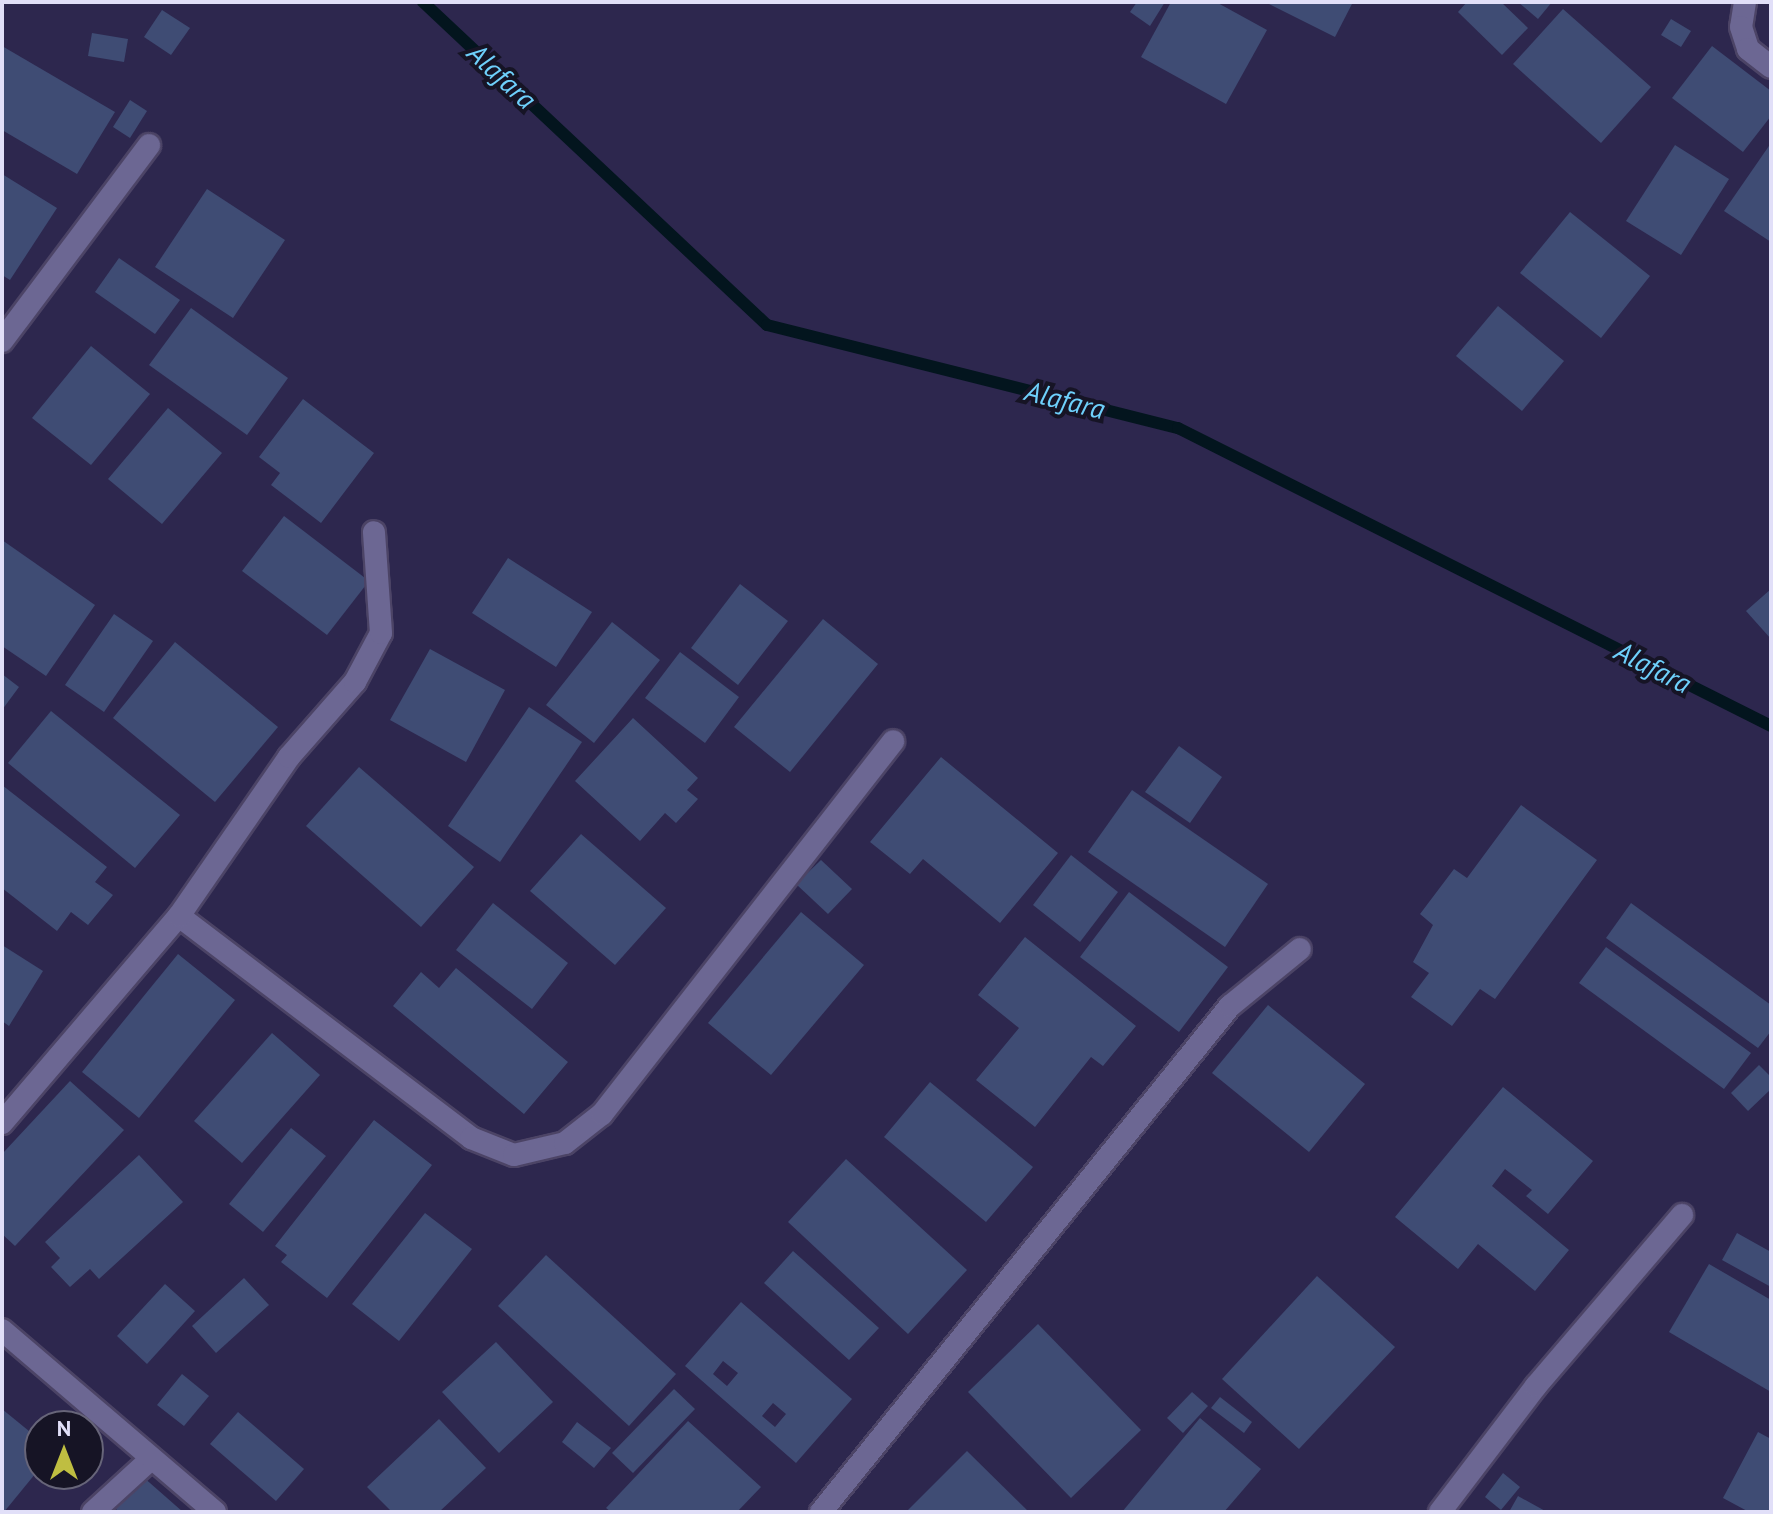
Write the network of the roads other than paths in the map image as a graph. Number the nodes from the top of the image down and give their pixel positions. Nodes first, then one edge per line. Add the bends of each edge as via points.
1 (1745, 2) edge
2 (1771, 67) edge
3 (149, 145) dead end
4 (2, 341) edge
5 (374, 532) dead end
6 (893, 741) dead end
7 (179, 916) junction
8 (1300, 949) dead end
9 (2, 1123) edge
10 (1682, 1215) dead end
11 (2, 1330) edge
12 (151, 1459) junction
13 (93, 1512) edge
14 (215, 1512) edge
15 (821, 1512) edge
16 (1440, 1512) edge

1 - 2 street via 1741,27 1748,49
3 - 4 street
5 - 7 street via 383,615 374,652 289,757
6 - 7 street via 602,1114 565,1143 514,1155 471,1138
7 - 9 street
8 - 15 street via 1230,1006
10 - 16 street via 1536,1386
11 - 12 street
12 - 13 street
12 - 14 street

